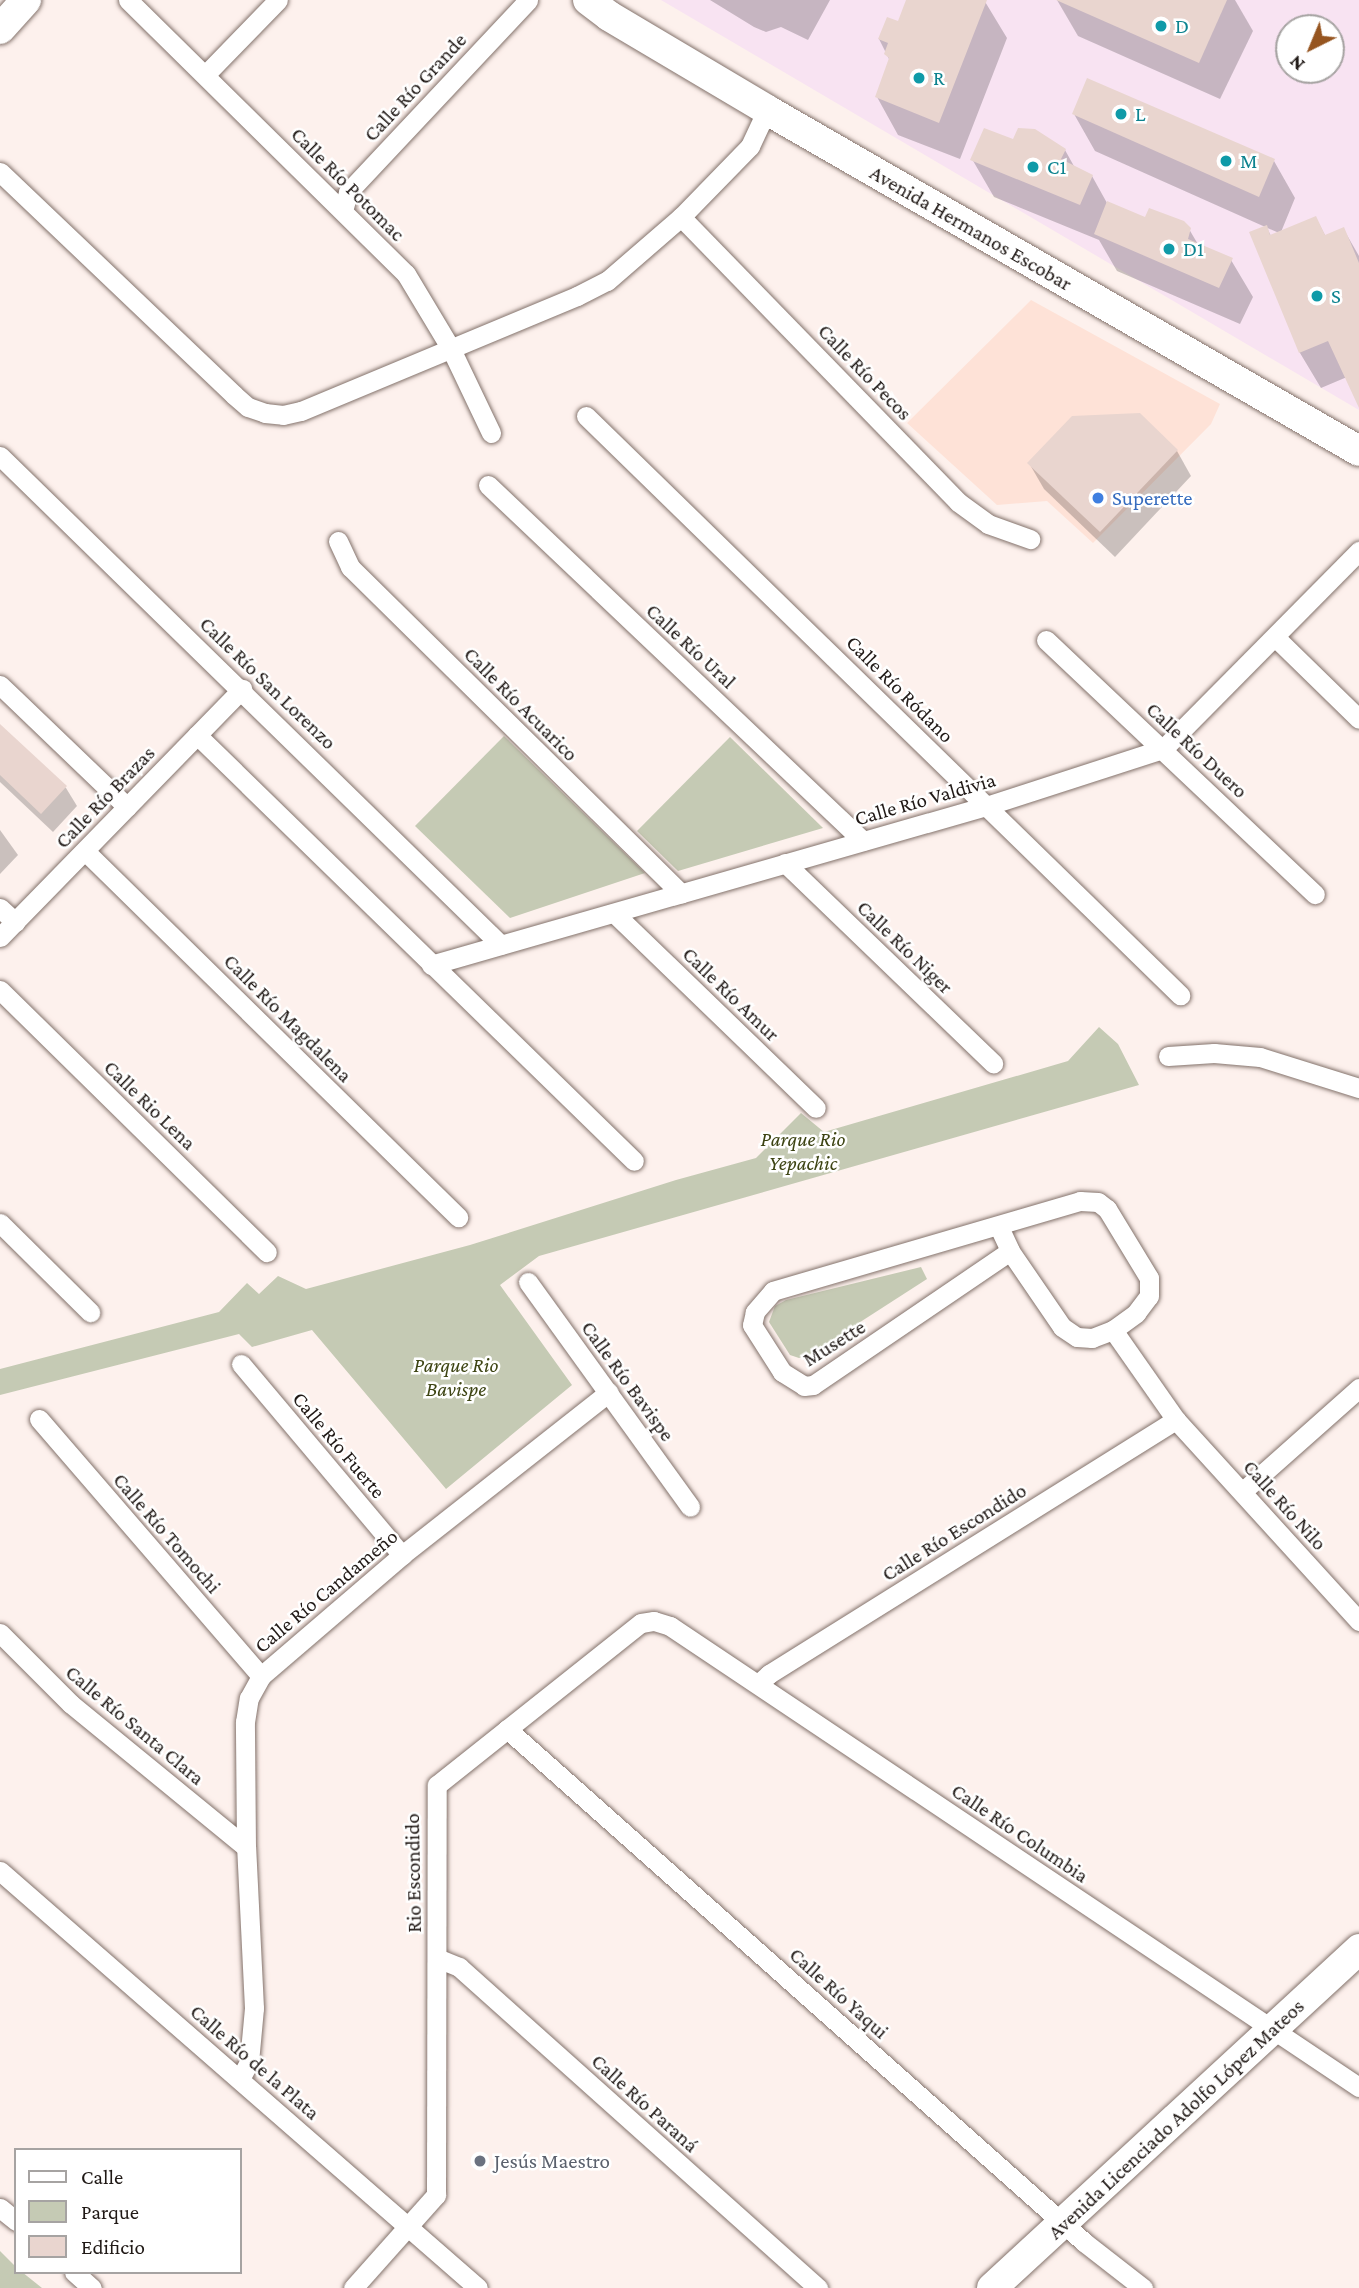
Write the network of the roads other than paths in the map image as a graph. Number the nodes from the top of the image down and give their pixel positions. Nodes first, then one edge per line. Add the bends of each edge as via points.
1 (26, 0) edge
2 (128, 0) edge
3 (278, 0) edge
4 (528, 0) edge
5 (588, 0) edge
6 (0, 29) edge
7 (206, 74) junction
8 (767, 110) junction
9 (0, 172) edge
10 (343, 211) junction
11 (681, 217) junction
12 (451, 349) junction
13 (586, 416) dead end
14 (491, 433) dead end
15 (1359, 451) edge
16 (0, 456) edge
17 (488, 485) dead end
18 (1030, 539) dead end
19 (338, 541) dead end
20 (1359, 551) edge
21 (1275, 637) junction
22 (1046, 640) dead end
23 (0, 685) edge
24 (242, 689) junction
25 (1359, 719) edge
26 (197, 735) junction
27 (1163, 748) junction
28 (986, 806) junction
29 (127, 807) junction
30 (863, 841) junction
31 (85, 850) junction
32 (785, 863) junction
33 (681, 893) junction
34 (1315, 894) dead end
35 (0, 908) edge
36 (615, 914) junction
37 (15, 922) junction
38 (0, 937) edge
39 (501, 945) junction
40 (432, 965) junction
41 (0, 990) edge
42 (1180, 995) dead end
43 (1168, 1056) dead end
44 (993, 1063) dead end
45 (1359, 1088) edge
46 (816, 1108) dead end
47 (634, 1161) dead end
48 (458, 1217) dead end
49 (0, 1223) edge
50 (999, 1227) junction
51 (1010, 1251) junction
52 (267, 1252) dead end
53 (528, 1282) dead end
54 (90, 1312) dead end
55 (1113, 1329) junction
56 (242, 1364) dead end
57 (1359, 1388) edge
58 (609, 1392) junction
59 (39, 1419) dead end
60 (1176, 1420) junction
61 (1243, 1491) junction
62 (690, 1507) dead end
63 (402, 1555) junction
64 (654, 1620) joint
65 (1359, 1621) edge
66 (0, 1633) edge
67 (261, 1676) junction
68 (758, 1684) junction
69 (507, 1729) junction
70 (246, 1847) junction
71 (0, 1871) edge
72 (1359, 1949) edge
73 (437, 1958) junction
74 (1273, 2030) junction
75 (240, 2078) junction
76 (1359, 2087) edge
77 (0, 2207) edge
78 (14, 2219) edge
79 (1062, 2223) junction
80 (409, 2225) junction
81 (76, 2274) edge
82 (92, 2288) edge
83 (353, 2288) edge
84 (478, 2288) edge
85 (818, 2288) edge
86 (992, 2288) edge
87 (1143, 2288) edge

1 - 6 main road
2 - 7 street, Calle Río Potomac
3 - 7 street
4 - 10 street, Calle Río Grande via 348,192
5 - 8 main road, Avenida Hermanos Escobar
7 - 10 street, Calle Río Potomac
8 - 11 street via 750,146
8 - 15 main road, Avenida Hermanos Escobar
9 - 12 street via 248,407 283,415 301,411
10 - 12 street, Calle Río Potomac via 406,274
11 - 12 street via 607,281
11 - 18 street, Calle Río Pecos via 958,502 988,524
12 - 14 street, Calle Río Potomac
13 - 28 street, Calle Río Ródano
16 - 24 street, Calle Río San Lorenzo
17 - 30 street, Calle Río Ural
19 - 33 street, Calle Río Acuarico via 350,567
20 - 21 street, Calle Río Valdivia
21 - 25 street
21 - 27 street, Calle Río Valdivia
22 - 27 street, Calle Río Duero
23 - 29 street
24 - 26 street, Calle Río Brazas
24 - 39 street, Calle Río San Lorenzo
26 - 29 street, Calle Río Brazas
26 - 40 street
27 - 28 street, Calle Río Valdivia
27 - 34 street, Calle Río Duero
28 - 30 street, Calle Río Valdivia
28 - 42 street, Calle Río Ródano
29 - 31 street, Calle Río Brazas
30 - 32 street, Calle Río Valdivia
31 - 37 street, Calle Río Brazas
31 - 48 street, Calle Río Magdalena
32 - 33 street, Calle Río Valdivia
32 - 44 street, Calle Río Niger
33 - 36 street, Calle Río Valdivia
35 - 37 street
36 - 39 street, Calle Río Valdivia
36 - 46 street, Calle Río Amur
37 - 38 street, Calle Río Brazas
39 - 40 street, Calle Río Valdivia
40 - 47 street
41 - 52 street, Calle Rio Lena
43 - 45 street via 1260,1057
49 - 54 street
50 - 51 street, Musette
50 - 51 street, Musette via 773,1291 755,1312 752,1325 782,1372 804,1386 813,1385
50 - 55 street, Musette via 1080,1201 1098,1202 1107,1209 1149,1278 1149,1296
51 - 55 street, Musette via 1062,1327 1076,1337 1091,1338
53 - 58 street, Calle Río Bavispe
55 - 60 street
56 - 63 street, Calle Río Fuerte
57 - 61 street
58 - 62 street, Calle Río Bavispe
58 - 63 street, Calle Río Candameño
59 - 67 street, Calle Río Tomochi
60 - 61 street, Calle Río Nilo
60 - 68 street, Calle Río Escondido
61 - 65 street, Calle Río Nilo
63 - 67 street, Calle Río Candameño
64 - 68 street, Calle Río Columbia
64 - 69 street, Rio Escondido via 641,1623
66 - 70 street, Calle Río Santa Clara via 71,1704
67 - 70 street, Calle Río Candameño via 249,1698 245,1722
68 - 74 street, Calle Río Columbia
69 - 73 street, Rio Escondido via 437,1785 434,1794
69 - 79 street, Calle Río Yaqui
70 - 75 street, Calle Río Candameño via 254,2008 249,2062
71 - 75 street, Calle Río de la Plata
72 - 74 main road, Avenida Licenciado Adolfo López Mateos
73 - 80 street, Rio Escondido via 436,2195
73 - 85 street, Calle Río Paraná via 460,1968
74 - 76 street, Calle Río Columbia
74 - 79 main road, Avenida Licenciado Adolfo López Mateos
75 - 80 street, Calle Río de la Plata
77 - 78 street
79 - 86 main road, Avenida Licenciado Adolfo López Mateos
79 - 87 street, Calle Río Yaqui
80 - 83 street, Rio Escondido
80 - 84 street, Calle Río de la Plata
81 - 82 street

